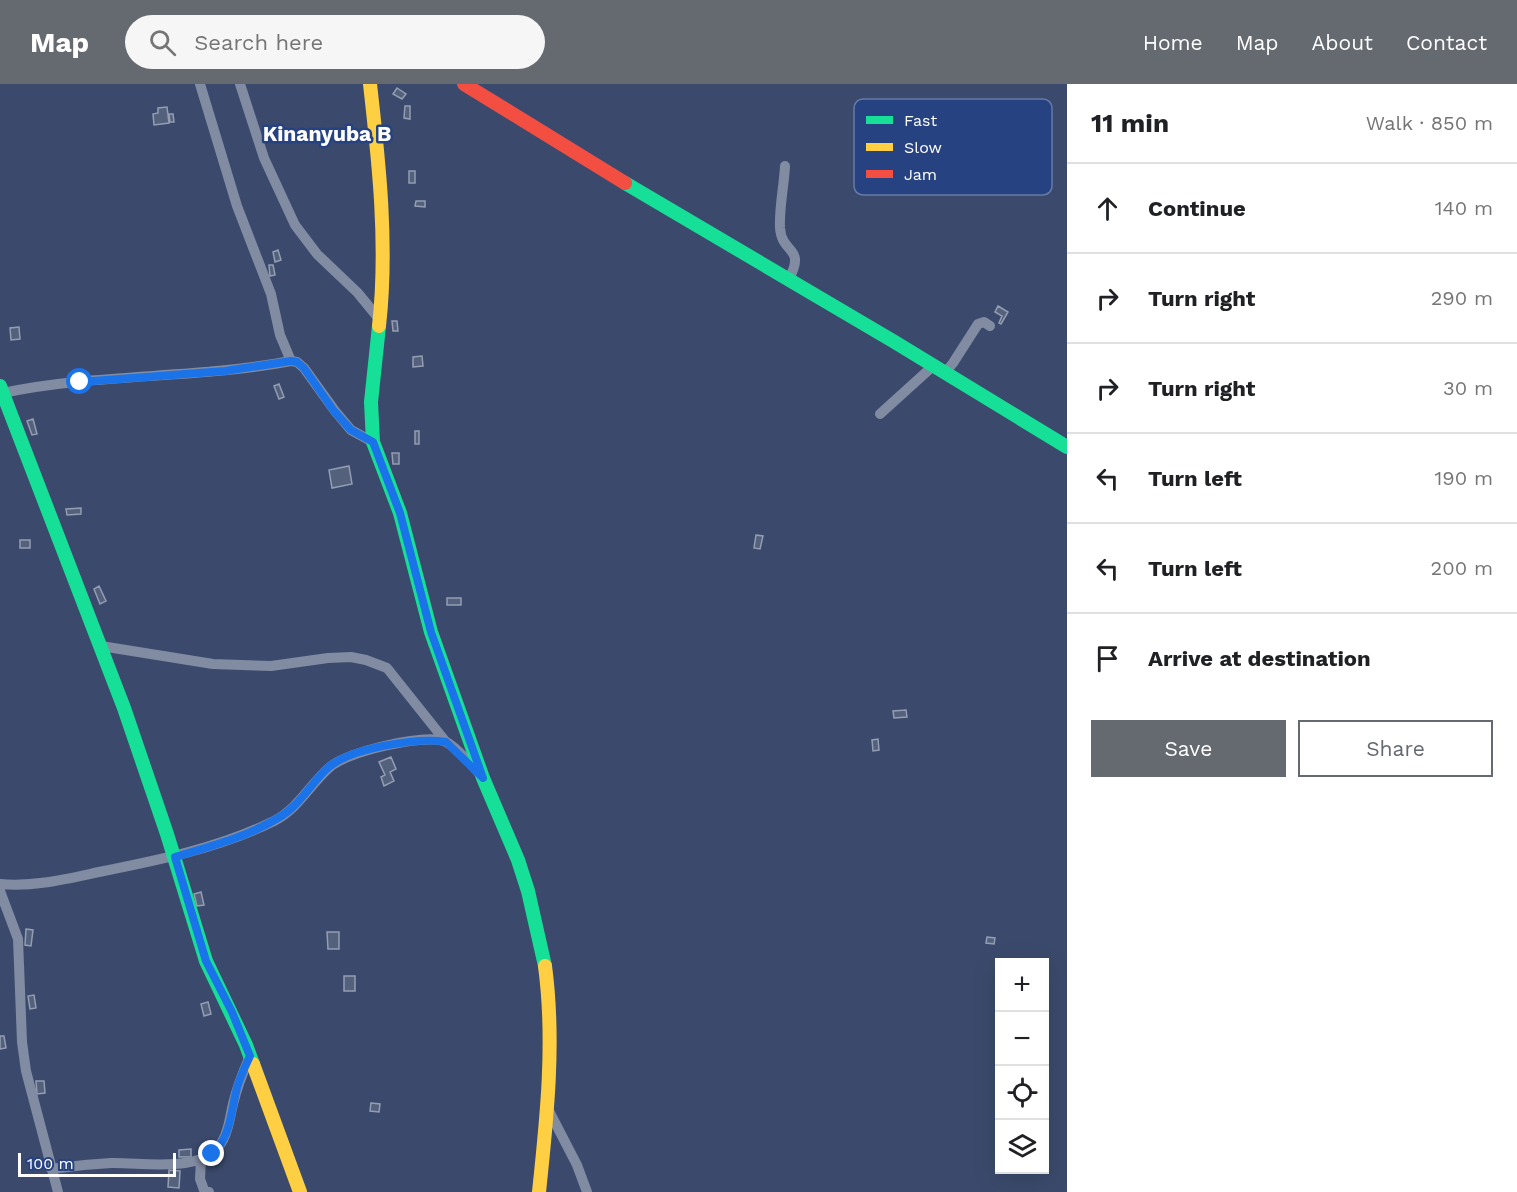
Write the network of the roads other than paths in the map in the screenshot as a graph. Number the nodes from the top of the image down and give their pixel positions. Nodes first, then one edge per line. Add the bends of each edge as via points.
1 (200, 84) edge
2 (240, 84) edge
3 (370, 84) edge
4 (464, 84) edge
5 (785, 166) dead end
6 (789, 279) junction
7 (380, 320) junction
8 (990, 326) dead end
9 (291, 361) junction
10 (939, 369) junction
11 (1, 389) edge
12 (880, 414) dead end
13 (373, 442) junction
14 (1067, 447) edge
15 (101, 646) junction
16 (446, 742) junction
17 (483, 778) junction
18 (175, 857) junction
19 (0, 884) edge
20 (0, 891) edge
21 (250, 1056) junction
22 (548, 1109) junction
23 (201, 1159) junction
24 (51, 1169) junction
25 (58, 1192) edge
26 (209, 1192) edge
27 (300, 1192) edge
28 (539, 1192) edge
29 (587, 1192) edge

1 - 9 street
2 - 7 street via 264,158 295,225
3 - 7 street via 381,220
4 - 6 street
5 - 6 street via 780,230 784,244 796,259
6 - 10 street
7 - 13 street via 371,402
8 - 10 street via 978,324 953,363
9 - 11 street via 249,369
9 - 13 street via 304,368 351,430
10 - 12 street via 904,390
10 - 14 street
11 - 15 street
13 - 17 street via 400,513 431,632
15 - 16 street via 213,664 271,666 328,658 366,660 387,668
15 - 18 street
16 - 17 street
16 - 18 street via 392,745 345,757 330,766 297,804 277,819
17 - 22 street via 518,860 543,953 549,997
18 - 19 street via 50,882
18 - 21 street via 206,961
20 - 24 street via 18,939 26,1071
21 - 23 street via 222,1142 217,1150
21 - 27 street
22 - 28 street
22 - 29 street
23 - 24 street via 173,1164 109,1163
23 - 26 street via 201,1185
24 - 25 street

